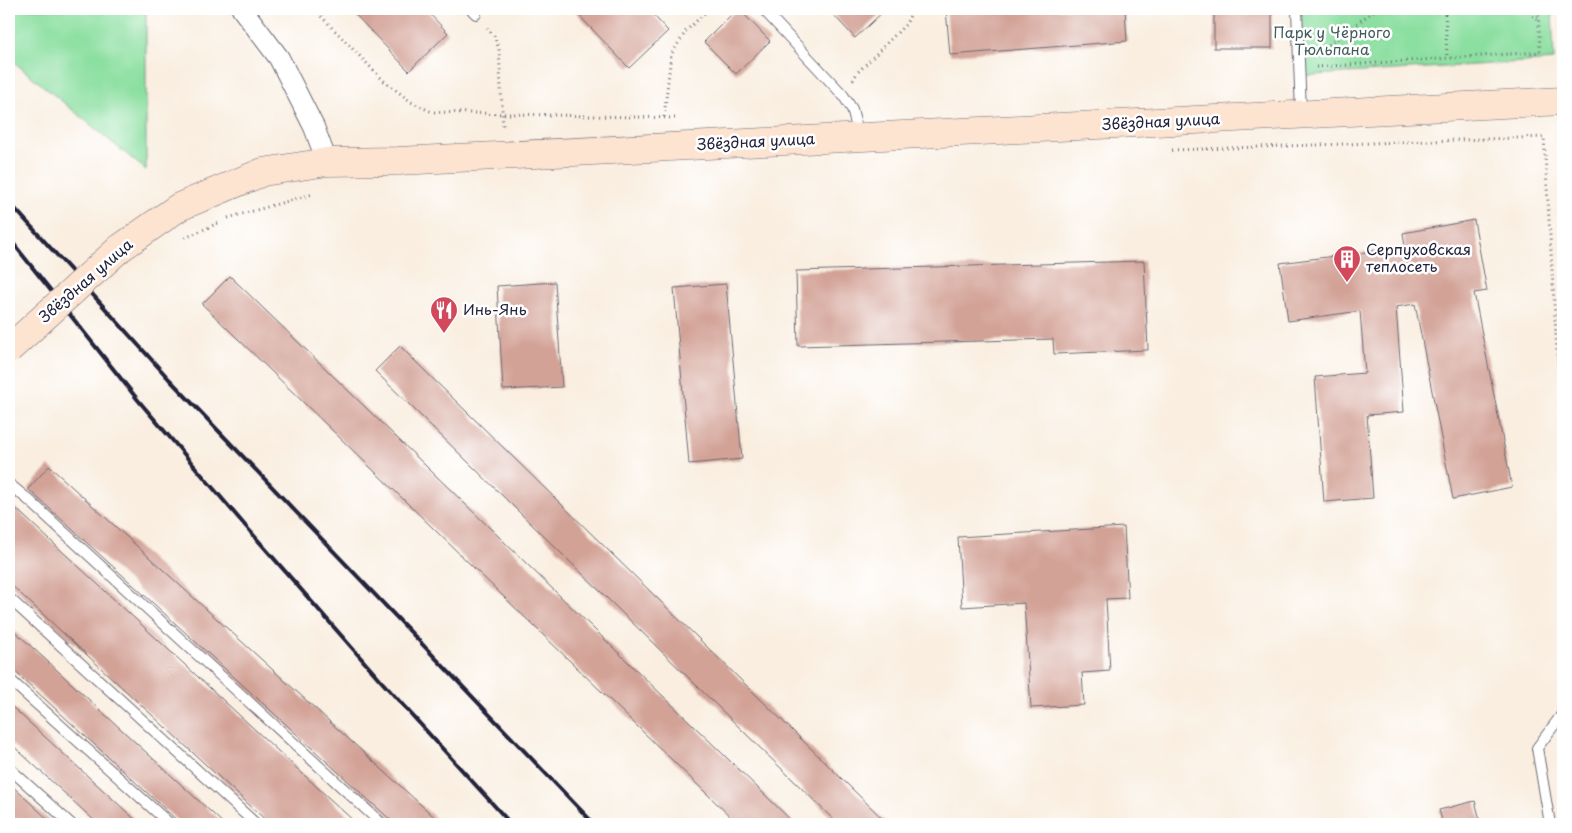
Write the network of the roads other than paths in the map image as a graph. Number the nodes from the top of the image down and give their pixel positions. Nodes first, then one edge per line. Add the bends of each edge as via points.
1 (242, 9) edge
2 (763, 9) edge
3 (1297, 9) edge
4 (1563, 101) edge
5 (1301, 115) junction
6 (860, 137) junction
7 (327, 162) junction
8 (9, 349) edge
9 (9, 484) edge
10 (9, 598) edge
11 (9, 679) edge
12 (1563, 713) edge
13 (9, 768) edge
14 (71, 824) edge
15 (170, 824) edge
16 (256, 824) edge
17 (382, 824) edge
18 (1550, 824) edge

1 - 7 street via 279,58 314,127
2 - 6 lane via 843,95 852,109
3 - 5 lane
4 - 5 main road, Звёздная улица
5 - 6 main road, Звёздная улица
6 - 7 main road, Звёздная улица
7 - 8 main road, Звёздная улица, bridge via 262,172 179,207 119,249
9 - 17 lane
10 - 16 lane
11 - 15 lane
12 - 18 lane via 1537,748
13 - 14 lane

